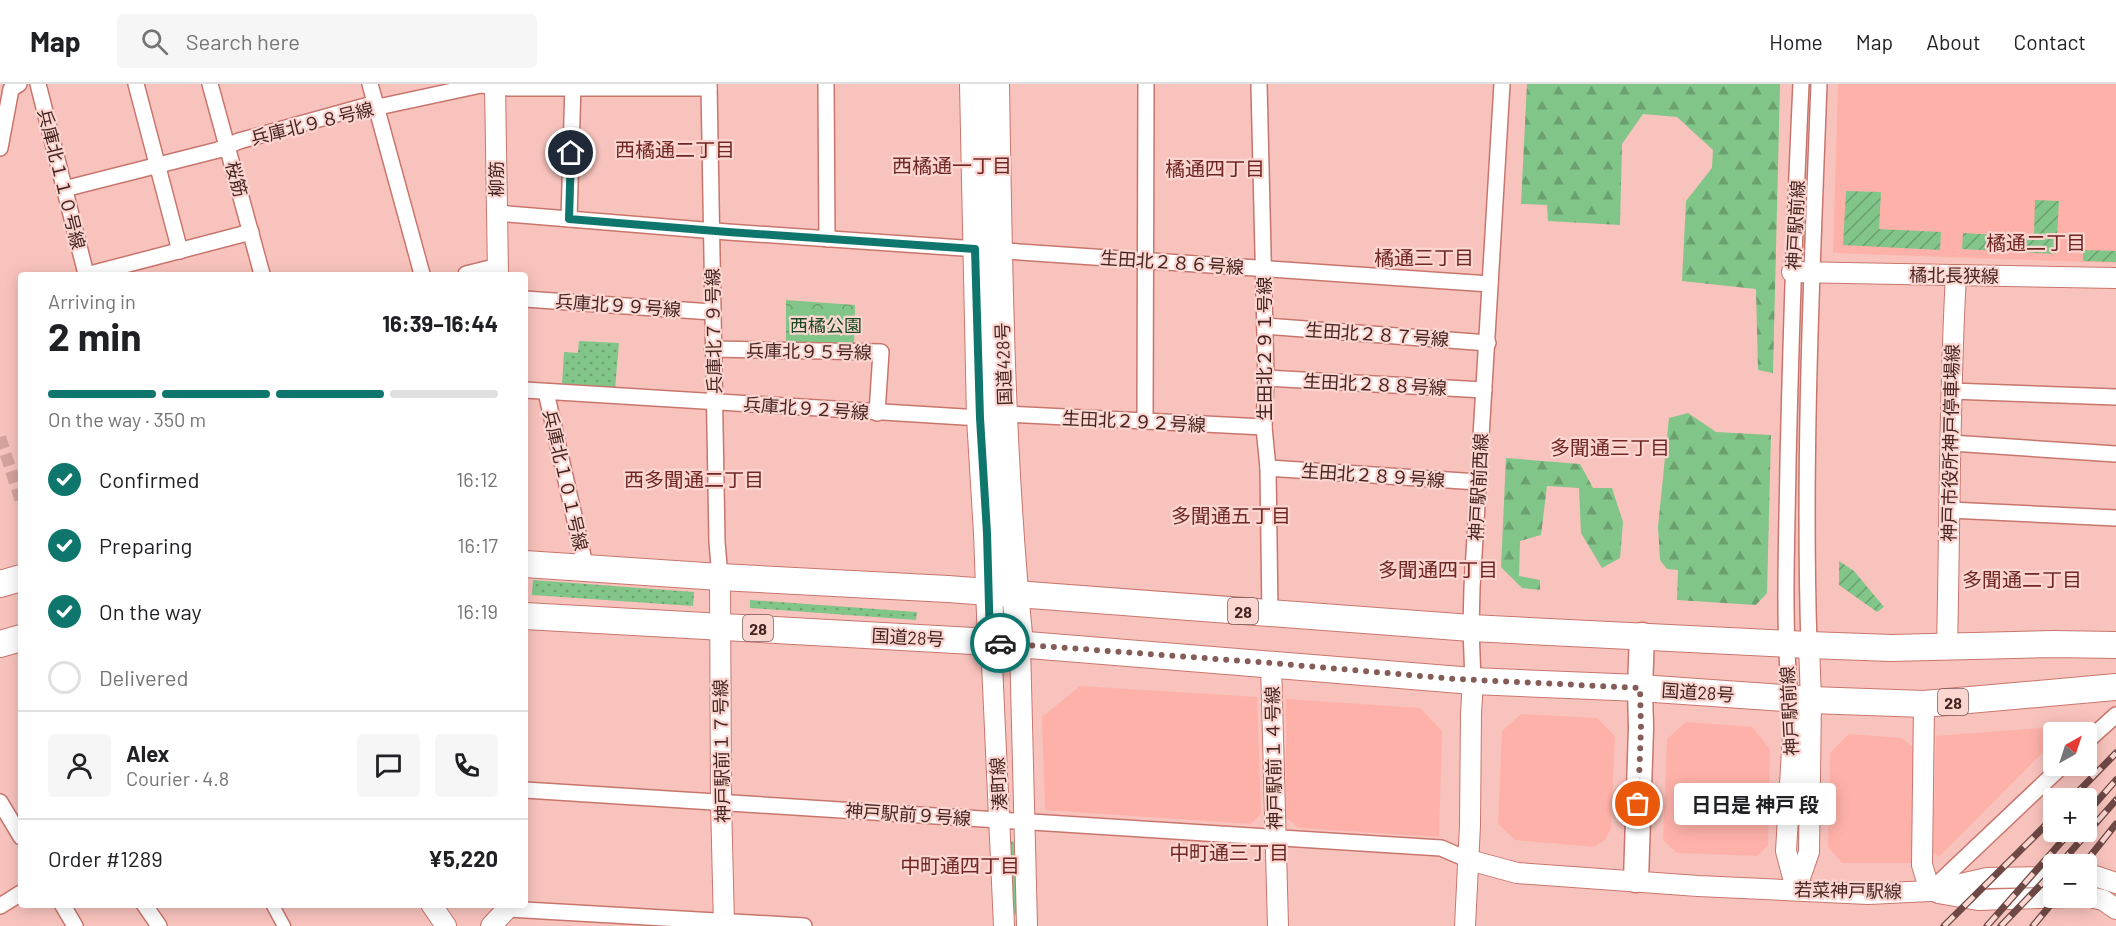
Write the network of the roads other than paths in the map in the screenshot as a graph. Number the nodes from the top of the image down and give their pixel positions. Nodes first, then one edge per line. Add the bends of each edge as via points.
1 (19, 84) edge
2 (38, 84) edge
3 (136, 84) edge
4 (210, 84) edge
5 (369, 84) edge
6 (826, 84) edge
7 (973, 84) edge
8 (996, 84) edge
9 (1146, 84) edge
10 (1259, 84) edge
11 (1502, 84) edge
12 (1801, 84) edge
13 (1819, 84) edge
14 (495, 85) edge
15 (573, 86) edge
16 (709, 86) edge
17 (460, 87) edge
18 (375, 106) junction
19 (228, 146) junction
20 (0, 148) edge
21 (157, 165) junction
22 (64, 189) junction
23 (496, 213) junction
24 (569, 219) junction
25 (711, 230) junction
26 (251, 232) junction
27 (827, 239) junction
28 (987, 249) junction
29 (180, 251) junction
30 (1146, 261) junction
31 (1264, 267) junction
32 (498, 270) edge
33 (87, 272) edge
34 (96, 272) edge
35 (261, 272) edge
36 (421, 272) edge
37 (482, 272) edge
38 (1792, 272) junction
39 (1812, 272) junction
40 (1956, 275) junction
41 (2116, 278) edge
42 (1490, 284) junction
43 (528, 299) edge
44 (712, 312) junction
45 (1265, 326) junction
46 (1488, 343) junction
47 (712, 349) junction
48 (1266, 378) junction
49 (528, 390) edge
50 (1484, 390) junction
51 (1951, 391) junction
52 (546, 392) junction
53 (2116, 397) edge
54 (714, 403) junction
55 (877, 413) junction
56 (1005, 414) junction
57 (980, 418) junction
58 (1145, 420) junction
59 (1264, 427) junction
60 (1951, 443) junction
61 (2116, 454) edge
62 (1268, 468) junction
63 (1478, 482) junction
64 (1950, 510) junction
65 (2116, 518) edge
66 (528, 564) edge
67 (586, 569) junction
68 (720, 577) junction
69 (18, 579) edge
70 (0, 584) edge
71 (988, 592) junction
72 (1015, 594) junction
73 (1270, 614) junction
74 (528, 616) edge
75 (720, 626) junction
76 (1471, 628) junction
77 (2116, 634) edge
78 (1642, 635) junction
79 (18, 639) edge
80 (990, 642) junction
81 (0, 644) edge
82 (1020, 644) junction
83 (1797, 644) junction
84 (2053, 644) junction
85 (2116, 645) edge
86 (1947, 647) junction
87 (1271, 663) junction
88 (1473, 681) junction
89 (2116, 687) edge
90 (1640, 688) junction
91 (1801, 699) junction
92 (1924, 704) junction
93 (2116, 715) edge
94 (2097, 732) edge
95 (2051, 776) edge
96 (528, 790) edge
97 (721, 801) junction
98 (0, 802) edge
99 (1000, 821) junction
100 (1025, 823) junction
101 (18, 832) edge
102 (1274, 837) junction
103 (1469, 860) junction
104 (2097, 876) edge
105 (2043, 877) edge
106 (1636, 880) junction
107 (2116, 883) edge
108 (1796, 889) junction
109 (1930, 891) junction
110 (18, 895) edge
111 (2043, 898) edge
112 (2102, 902) edge
113 (0, 906) edge
114 (64, 908) edge
115 (147, 908) edge
116 (274, 908) edge
117 (434, 908) edge
118 (506, 908) edge
119 (520, 908) edge
120 (724, 924) edge
121 (75, 926) edge
122 (159, 926) edge
123 (284, 926) edge
124 (446, 926) edge
125 (491, 926) edge
126 (804, 926) edge
127 (1004, 926) edge
128 (1027, 926) edge
129 (1278, 926) edge
130 (1465, 926) edge

1 - 20 street via 11,89
2 - 22 street, 兵庫北１１０号線
3 - 21 street
4 - 19 street, 桜筋
5 - 18 street
6 - 27 street
7 - 28 highway, 国道428号
8 - 28 highway, 国道428号
9 - 30 street
10 - 31 street, 生田北２９１号線
11 - 42 street, 神戸駅前西線
12 - 38 street, 神戸駅前線
13 - 39 street, 神戸駅前線
14 - 15 street, 兵庫北９８号線
14 - 17 street, 兵庫北９８号線
14 - 23 street, 柳筋
15 - 16 street, 兵庫北９８号線
15 - 24 street
16 - 25 street, 兵庫北７９号線
17 - 18 street, 兵庫北９８号線
18 - 19 street, 兵庫北９８号線
18 - 36 street
19 - 21 street, 兵庫北９８号線
19 - 26 street, 桜筋
21 - 22 street, 兵庫北９８号線
21 - 29 street
22 - 33 street, 兵庫北１１０号線
23 - 24 street, 生田北２８６号線
23 - 32 street, 柳筋
24 - 25 street, 生田北２８６号線
25 - 27 street, 生田北２８６号線
25 - 44 street, 兵庫北７９号線
26 - 29 street
26 - 35 street, 桜筋
27 - 28 street, 生田北２８６号線
28 - 30 street, 生田北２８６号線
28 - 56 highway, 国道428号
28 - 57 highway, 国道428号
29 - 34 street
30 - 31 street, 生田北２８６号線
30 - 58 street
31 - 42 street, 生田北２８６号線
31 - 45 street, 生田北２９１号線
32 - 37 street
38 - 39 street, 橘北長狭線
38 - 83 street, 神戸駅前線
39 - 40 street, 橘北長狭線
39 - 83 street, 神戸駅前線 via 1807,537
40 - 41 street, 橘北長狭線
40 - 51 street, 神戸市役所神戸停車場線
42 - 46 street, 神戸駅前西線
43 - 44 street, 兵庫北９９号線
44 - 47 street, 兵庫北７９号線
45 - 46 street, 生田北２８７号線
45 - 48 street, 生田北２９１号線
46 - 50 street, 神戸駅前西線
47 - 54 street, 兵庫北７９号線
47 - 55 street, 兵庫北９５号線 via 880,352
48 - 50 street, 生田北２８８号線
48 - 59 street, 生田北２９１号線
49 - 52 street, 兵庫北９２号線
50 - 63 street, 神戸駅前西線
51 - 53 street
51 - 60 street, 神戸市役所神戸停車場線
52 - 54 street, 兵庫北９２号線
52 - 67 street, 兵庫北１０１号線
54 - 55 street, 兵庫北９２号線
54 - 68 street, 兵庫北７９号線
55 - 57 street, 兵庫北９２号線
56 - 58 street, 生田北２９２号線
56 - 72 highway, 国道428号
57 - 71 highway, 国道428号
58 - 59 street, 生田北２９２号線
59 - 62 street, 生田北２９１号線
60 - 61 street
60 - 64 street, 神戸市役所神戸停車場線
62 - 63 street, 生田北２８９号線
62 - 73 street, 生田北２９１号線
63 - 76 street, 神戸駅前西線
64 - 65 street
64 - 86 street, 神戸市役所神戸停車場線
66 - 67 highway, 28
67 - 68 highway, 28
68 - 71 highway, 28
68 - 75 street, 神戸駅前１７号線
69 - 70 highway
71 - 72 highway, 28
71 - 80 highway, 国道428号
72 - 73 highway, 28
72 - 82 highway, 国道428号
73 - 76 highway, 28
74 - 75 highway, 国道28号 / 28
75 - 80 highway, 国道28号 / 28
75 - 97 street, 神戸駅前１７号線
76 - 78 highway, 28
76 - 88 street, 神戸駅前西線
77 - 84 street
78 - 83 highway, 28
78 - 90 main road
79 - 81 highway
80 - 82 highway, 国道28号 / 28
80 - 99 street, 湊町線
82 - 87 highway, 国道28号 / 28
82 - 100 street, 湊町線
83 - 86 highway, 28
83 - 91 street, 神戸駅前線
84 - 85 highway, 28
84 - 86 highway, 28
87 - 88 highway, 国道28号 / 28
87 - 102 street, 神戸駅前１４号線
88 - 90 highway, 国道28号 / 28
88 - 103 street, 神戸駅前西線
89 - 92 highway, 国道28号 / 28
90 - 91 highway, 国道28号 / 28
90 - 106 main road
91 - 92 highway, 国道28号 / 28
91 - 108 street, 神戸駅前線 via 1809,852
92 - 109 street via 1922,865
93 - 94 street
95 - 109 street
96 - 97 street, 神戸駅前９号線
97 - 99 street, 神戸駅前９号線
97 - 120 street, 神戸駅前１７号線
98 - 101 street
99 - 100 street, 神戸駅前９号線
99 - 127 street, 湊町線
100 - 102 street, 神戸駅前９号線
100 - 128 street, 湊町線
102 - 103 street, 神戸駅前９号線 via 1441,848
102 - 129 street, 神戸駅前１４号線
103 - 106 street, 若菜神戸駅線 via 1517,873
103 - 130 street, 神戸駅前西線
104 - 107 street
105 - 109 street via 1987,878
106 - 108 street, 若菜神戸駅線
107 - 112 street
108 - 109 street, 若菜神戸駅線 via 1868,894
109 - 111 street via 1978,900
110 - 113 street
114 - 121 street
115 - 122 street
116 - 123 street
117 - 124 street
118 - 125 street
119 - 120 street
120 - 126 street

